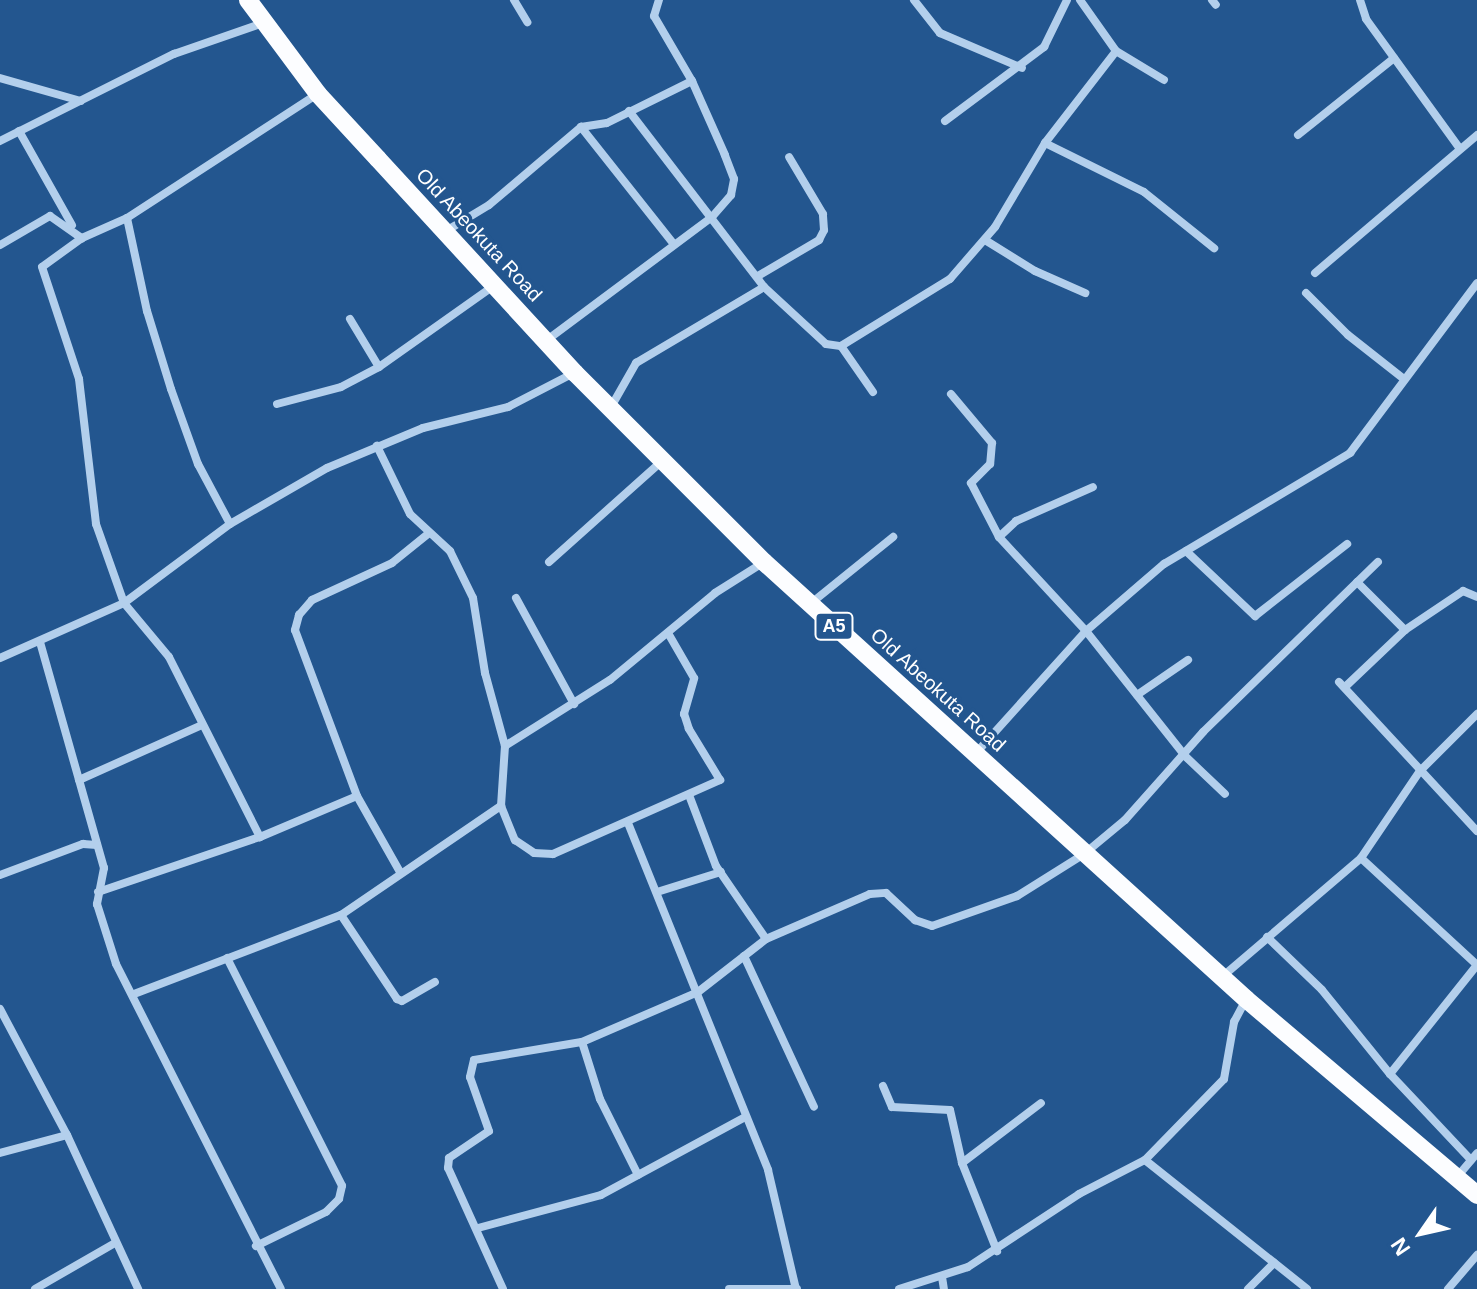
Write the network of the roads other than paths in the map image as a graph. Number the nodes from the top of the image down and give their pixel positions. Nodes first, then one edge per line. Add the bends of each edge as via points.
1 (248, 0) edge
2 (514, 0) edge
3 (659, 0) edge
4 (914, 0) edge
5 (1066, 0) edge
6 (1080, 0) edge
7 (1360, 0) edge
8 (527, 22) dead end
9 (263, 23) junction
10 (1116, 51) junction
11 (1394, 58) junction
12 (1022, 68) junction
13 (0, 78) edge
14 (1164, 80) dead end
15 (692, 81) junction
16 (318, 94) junction
17 (81, 101) junction
18 (629, 111) junction
19 (945, 121) dead end
20 (581, 127) junction
21 (19, 131) junction
22 (1298, 135) dead end
23 (1477, 135) edge
24 (0, 141) edge
25 (1045, 143) junction
26 (1460, 149) junction
27 (789, 157) dead end
28 (712, 217) junction
29 (127, 218) junction
30 (75, 229) junction
31 (445, 231) junction
32 (82, 238) junction
33 (985, 240) junction
34 (672, 242) junction
35 (0, 245) edge
36 (1214, 248) dead end
37 (1315, 273) dead end
38 (758, 276) junction
39 (1477, 283) edge
40 (495, 285) junction
41 (764, 287) junction
42 (1085, 293) dead end
43 (1306, 293) dead end
44 (350, 319) dead end
45 (547, 340) junction
46 (841, 346) junction
47 (379, 367) junction
48 (575, 373) junction
49 (1404, 379) junction
50 (873, 392) dead end
51 (951, 394) dead end
52 (277, 404) dead end
53 (611, 407) junction
54 (377, 446) junction
55 (663, 460) junction
56 (1093, 487) dead end
57 (230, 524) junction
58 (429, 533) junction
59 (893, 537) dead end
60 (999, 537) junction
61 (1347, 544) dead end
62 (1186, 551) junction
63 (549, 562) dead end
64 (764, 562) junction
65 (1378, 562) dead end
66 (1357, 582) junction
67 (1477, 597) edge
68 (516, 598) dead end
69 (124, 603) junction
70 (810, 604) junction
71 (1405, 630) junction
72 (1086, 631) junction
73 (668, 633) junction
74 (40, 642) junction
75 (0, 658) edge
76 (1188, 660) dead end
77 (1137, 695) junction
78 (574, 704) junction
79 (1477, 714) edge
80 (202, 725) junction
81 (505, 746) junction
82 (976, 754) junction
83 (1185, 756) junction
84 (1420, 771) junction
85 (79, 780) junction
86 (1225, 794) dead end
87 (689, 795) junction
88 (357, 796) junction
89 (501, 806) junction
90 (628, 823) junction
91 (1477, 831) edge
92 (94, 832) junction
93 (260, 837) junction
94 (83, 844) junction
95 (97, 845) junction
96 (1084, 854) junction
97 (1361, 858) junction
98 (400, 872) junction
99 (721, 872) junction
100 (0, 875) edge
101 (97, 892) junction
102 (657, 892) junction
103 (341, 915) junction
104 (1267, 937) junction
105 (766, 939) junction
106 (744, 956) junction
107 (227, 958) junction
108 (1477, 965) edge
109 (1222, 977) junction
110 (435, 982) dead end
111 (698, 992) junction
112 (134, 994) junction
113 (1246, 999) junction
114 (0, 1011) edge
115 (582, 1042) junction
116 (1390, 1074) junction
117 (883, 1086) dead end
118 (1041, 1103) dead end
119 (814, 1107) dead end
120 (745, 1117) junction
121 (67, 1135) junction
122 (0, 1153) edge
123 (1474, 1156) edge
124 (1145, 1160) junction
125 (962, 1163) junction
126 (638, 1175) junction
127 (1457, 1177) junction
128 (1477, 1195) edge
129 (478, 1228) junction
130 (115, 1243) junction
131 (256, 1246) junction
132 (997, 1251) junction
133 (1477, 1255) edge
134 (1274, 1263) junction
135 (942, 1277) junction
136 (35, 1289) edge
137 (138, 1289) edge
138 (281, 1289) edge
139 (503, 1289) edge
140 (729, 1289) edge
141 (796, 1289) edge
142 (899, 1289) edge
143 (944, 1289) edge
144 (1248, 1289) edge
145 (1307, 1289) edge
146 (1448, 1289) edge

1 - 9 highway, Old Abeokuta Road / A5
2 - 8 street
3 - 15 street via 654,16
4 - 12 street via 940,33
5 - 12 street via 1056,32
6 - 10 street
7 - 11 street via 1366,19
9 - 16 highway, Old Abeokuta Road / A5
9 - 17 street via 174,54
10 - 14 street
10 - 25 street
11 - 22 street
11 - 26 street
12 - 19 street
13 - 17 street
15 - 18 street
15 - 28 street via 734,179 731,195
16 - 29 street
16 - 31 highway, Old Abeokuta Road / A5
17 - 21 street
18 - 20 street via 607,123
18 - 28 street
20 - 31 street via 489,205
20 - 34 street
21 - 24 street
21 - 30 street
23 - 26 street
25 - 33 street
25 - 36 street via 1144,192
26 - 37 street
27 - 38 street via 823,214 824,230 819,240
28 - 34 street
28 - 38 street
29 - 32 street
29 - 57 street via 171,389 198,464
30 - 32 street
30 - 35 street via 50,216
31 - 40 highway, Old Abeokuta Road / A5
32 - 69 street via 42,267 79,379 96,524
33 - 42 street
33 - 46 street via 950,279
34 - 45 street
38 - 41 street
39 - 49 street
40 - 45 highway, Old Abeokuta Road / A5
40 - 47 street
41 - 46 street via 826,344
41 - 53 street via 636,363
43 - 49 street
44 - 47 street
45 - 48 highway, Old Abeokuta Road / A5
46 - 50 street
47 - 52 street via 341,387
48 - 53 highway, Old Abeokuta Road / A5
48 - 54 street via 508,407 451,419
49 - 62 street via 1350,453
51 - 60 street via 992,443 990,464 971,483
53 - 55 highway, Old Abeokuta Road / A5
54 - 57 street via 327,468
54 - 58 street via 410,514
55 - 63 street
55 - 64 highway, Old Abeokuta Road / A5
56 - 60 street via 1016,521
57 - 69 street
58 - 81 street via 450,551 473,598 485,673
58 - 88 street via 392,563 312,600 299,615 295,630
59 - 70 street
60 - 72 street
61 - 62 street via 1255,616
62 - 72 street
64 - 70 highway, Old Abeokuta Road / A5
64 - 73 street via 715,593
65 - 66 street
66 - 71 street
66 - 83 street via 1256,678
67 - 71 street via 1463,591
68 - 78 street
69 - 74 street
69 - 80 street via 153,631
70 - 82 highway, Old Abeokuta Road / A5
71 - 84 street via 1342,684
72 - 77 street
72 - 82 street
73 - 78 street
73 - 87 street via 694,678 684,714 689,729 719,773 715,785
74 - 75 street
74 - 85 street
76 - 77 street
77 - 83 street
78 - 81 street
79 - 84 street
80 - 85 street
80 - 93 street
81 - 89 street
82 - 96 highway, Old Abeokuta Road / A5
83 - 86 street
83 - 96 street
84 - 91 street
84 - 97 street
85 - 92 street
87 - 90 street
87 - 99 street
88 - 93 street
88 - 98 street
89 - 90 street via 515,840 543,855
89 - 98 street
90 - 102 street
92 - 94 street
92 - 95 street
93 - 101 street
94 - 95 street
94 - 100 street
95 - 101 street via 104,868
96 - 105 street via 1017,896 970,917 932,926 915,920 886,893 870,894
96 - 109 highway, Old Abeokuta Road / A5
97 - 104 street
97 - 108 street
98 - 103 street
99 - 102 street
99 - 105 street
101 - 112 street via 104,931
102 - 111 street
103 - 107 street
103 - 110 street via 397,999
104 - 109 street
104 - 116 street via 1322,990
105 - 106 street
106 - 111 street
106 - 119 street
107 - 112 street
107 - 131 street via 342,1186 339,1199 326,1212
108 - 116 street
109 - 113 highway, Old Abeokuta Road / A5
111 - 115 street
111 - 120 street
112 - 131 street via 154,1047
113 - 124 street via 1234,1022 1224,1079
113 - 127 highway, Old Abeokuta Road / A5
114 - 121 street
115 - 126 street via 600,1099
115 - 129 street via 479,1057 470,1064 489,1131 449,1158 448,1168
116 - 123 street
117 - 125 street via 892,1107 949,1108
118 - 125 street
120 - 126 street
120 - 141 street via 768,1170
121 - 122 street
121 - 130 street
123 - 127 street
124 - 132 street via 1079,1194
124 - 134 street
125 - 132 street
126 - 129 street via 563,1208
127 - 128 highway, Old Abeokuta Road / A5
129 - 139 street
130 - 136 street
130 - 137 street
131 - 138 street
132 - 135 street
133 - 146 street
134 - 144 street
134 - 145 street
135 - 142 street
135 - 143 street
140 - 141 street

